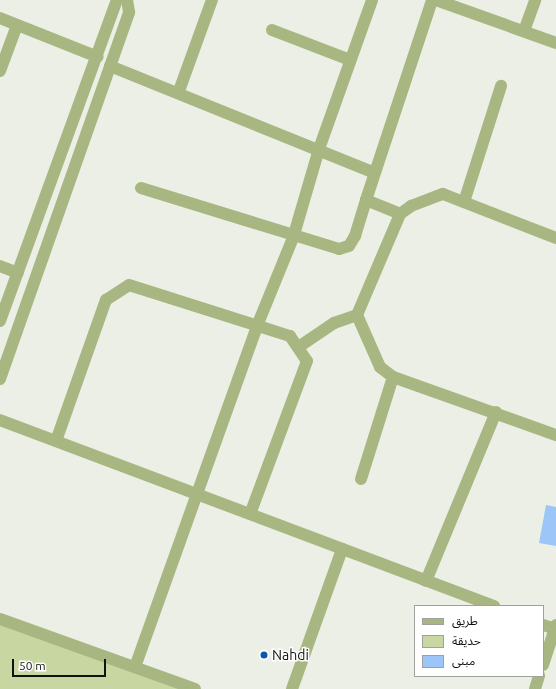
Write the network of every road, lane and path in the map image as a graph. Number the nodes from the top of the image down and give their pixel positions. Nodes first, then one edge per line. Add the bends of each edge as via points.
1 (117, 0) edge
2 (127, 0) edge
3 (212, 0) edge
4 (372, 0) edge
5 (432, 0) edge
6 (436, 0) edge
7 (535, 0) edge
8 (0, 18) edge
9 (17, 25) junction
10 (272, 30) dead end
11 (524, 31) junction
12 (556, 43) edge
13 (98, 57) junction
14 (350, 60) junction
15 (110, 66) junction
16 (0, 71) edge
17 (501, 86) dead end
18 (179, 91) junction
19 (319, 149) junction
20 (372, 172) junction
21 (141, 188) dead end
22 (366, 200) junction
23 (464, 202) junction
24 (400, 214) junction
25 (555, 233) edge
26 (293, 238) junction
27 (0, 266) edge
28 (18, 273) junction
29 (357, 316) junction
30 (0, 321) edge
31 (257, 326) junction
32 (300, 346) junction
33 (393, 377) junction
34 (0, 379) edge
35 (496, 412) junction
36 (0, 420) edge
37 (556, 434) edge
38 (56, 441) junction
39 (361, 479) dead end
40 (198, 495) junction
41 (250, 514) junction
42 (342, 549) junction
43 (426, 581) junction
44 (491, 605) edge
45 (0, 619) edge
46 (544, 625) edge
47 (556, 628) edge
48 (544, 662) edge
49 (135, 667) junction
50 (539, 677) edge
51 (196, 689) edge
52 (292, 689) edge
53 (535, 689) edge

1 - 13 street
2 - 15 street via 129,12
3 - 18 street
4 - 14 street
5 - 20 street
6 - 11 street
7 - 11 street
8 - 9 street
9 - 13 street
9 - 16 street
10 - 14 street
11 - 12 street
13 - 28 street
14 - 19 street
15 - 18 street
15 - 34 street
17 - 23 street
18 - 19 street
19 - 20 street
19 - 26 street
20 - 22 street
21 - 26 street
22 - 24 street
22 - 26 street via 349,246 339,249
23 - 24 street via 443,194 411,206
23 - 25 street
24 - 29 street
26 - 31 street
27 - 28 street
28 - 30 street
29 - 32 street via 334,323
29 - 33 street via 380,367
31 - 32 street via 290,336
31 - 38 street via 129,285 117,291 106,300
31 - 40 street
32 - 41 street via 307,361
33 - 35 street
33 - 39 street
35 - 37 street
35 - 43 street
36 - 38 street
38 - 40 street
40 - 41 street
40 - 49 street
41 - 42 street
42 - 43 street
42 - 52 street
43 - 44 street
45 - 49 street
46 - 47 street
47 - 48 street
49 - 51 street
50 - 53 street

